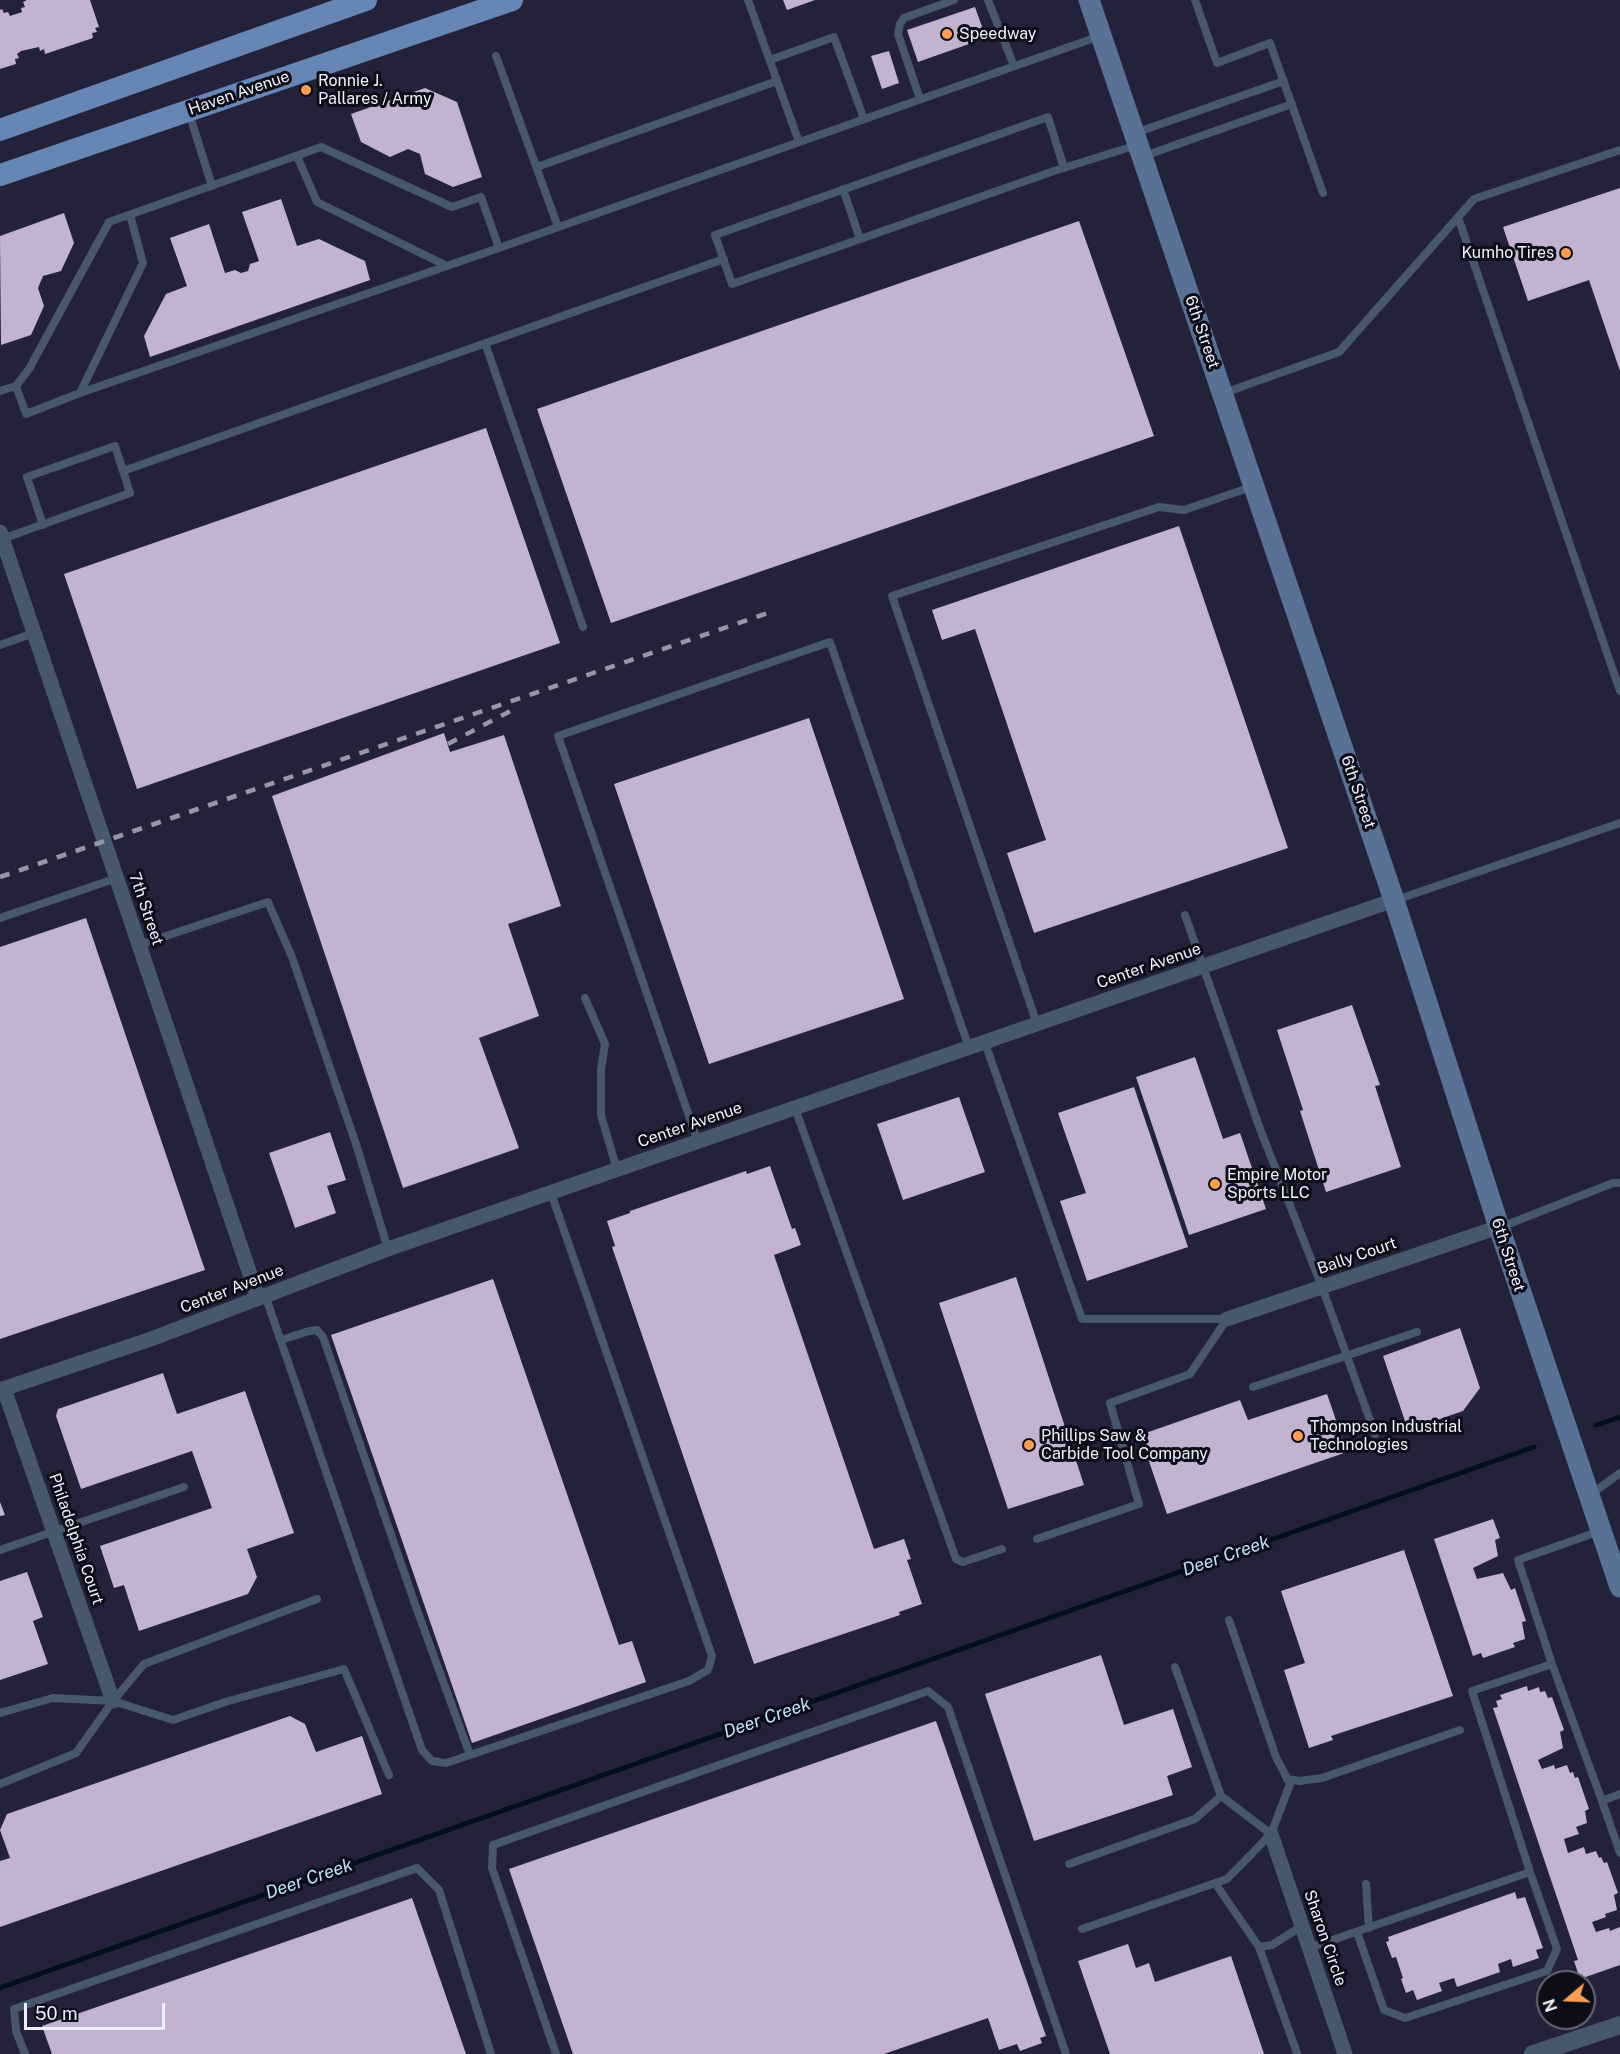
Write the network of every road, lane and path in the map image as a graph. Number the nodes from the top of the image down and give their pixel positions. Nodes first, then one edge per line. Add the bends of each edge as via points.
1 (366, 0) edge
2 (512, 0) edge
3 (748, 0) edge
4 (954, 0) edge
5 (988, 0) edge
6 (1089, 0) edge
7 (1195, 0) edge
8 (1101, 36) junction
9 (496, 56) dead end
10 (770, 60) junction
11 (1014, 66) junction
12 (777, 81) junction
13 (1284, 81) junction
14 (920, 99) junction
15 (1292, 104) junction
16 (188, 111) junction
17 (864, 119) junction
18 (0, 130) edge
19 (799, 142) junction
20 (1138, 145) junction
21 (1620, 150) edge
22 (297, 156) junction
23 (537, 167) junction
24 (1065, 168) junction
25 (0, 175) edge
26 (212, 186) junction
27 (843, 189) junction
28 (1323, 194) dead end
29 (130, 215) junction
30 (1458, 217) junction
31 (558, 227) junction
32 (860, 239) junction
33 (499, 248) junction
34 (724, 259) junction
35 (447, 266) junction
36 (485, 343) junction
37 (16, 386) junction
38 (0, 391) edge
39 (80, 393) junction
40 (1223, 393) junction
41 (123, 471) junction
42 (1254, 486) junction
43 (43, 525) junction
44 (1, 536) edge
45 (583, 627) dead end
46 (34, 633) junction
47 (0, 645) edge
48 (1620, 691) edge
49 (1620, 823) edge
50 (117, 878) junction
51 (1394, 900) junction
52 (1185, 915) dead end
53 (0, 918) edge
54 (140, 945) junction
55 (1203, 967) junction
56 (585, 998) dead end
57 (1037, 1024) junction
58 (984, 1043) junction
59 (969, 1048) junction
60 (795, 1108) junction
61 (698, 1142) junction
62 (617, 1170) junction
63 (1620, 1183) edge
64 (551, 1193) junction
65 (1499, 1227) junction
66 (388, 1249) junction
67 (1322, 1287) junction
68 (262, 1297) junction
69 (1227, 1319) junction
70 (1417, 1332) dead end
71 (281, 1340) junction
72 (1347, 1355) junction
73 (1253, 1387) dead end
74 (2, 1389) edge
75 (1376, 1434) dead end
76 (1620, 1473) edge
77 (184, 1487) dead end
78 (1589, 1495) junction
79 (1602, 1531) junction
80 (54, 1532) junction
81 (1037, 1539) dead end
82 (1002, 1549) dead end
83 (0, 1550) edge
84 (1620, 1587) edge
85 (317, 1599) dead end
86 (1229, 1620) dead end
87 (1552, 1664) junction
88 (1175, 1667) dead end
89 (113, 1701) junction
90 (0, 1713) edge
91 (1460, 1730) dead end
92 (470, 1755) junction
93 (389, 1775) dead end
94 (1287, 1779) junction
95 (0, 1784) edge
96 (1620, 1794) edge
97 (1221, 1796) junction
98 (1602, 1801) junction
99 (1271, 1834) junction
100 (1620, 1853) edge
101 (1069, 1864) dead end
102 (1530, 1872) junction
103 (1215, 1883) junction
104 (1366, 1884) dead end
105 (1302, 1926) junction
106 (1369, 1928) junction
107 (1082, 1929) dead end
108 (1357, 1932) junction
109 (1259, 1947) junction
110 (1309, 1948) junction
111 (1620, 2025) edge
112 (1297, 2053) edge
113 (25, 2054) edge
114 (491, 2054) edge
115 (556, 2054) edge
116 (1066, 2054) edge
117 (1345, 2054) edge
118 (1533, 2054) edge

1 - 18 main road
2 - 16 main road, Haven Avenue
3 - 10 lane
4 - 14 lane via 904,18 900,24 898,34
5 - 11 lane
6 - 8 main road, 6th Street
7 - 13 lane via 1217,63 1270,43
8 - 11 lane
8 - 20 main road, 6th Street
9 - 23 lane
10 - 12 lane
10 - 17 lane via 834,38
11 - 14 lane
12 - 19 lane
12 - 23 lane
13 - 15 lane
13 - 20 lane
14 - 17 lane
15 - 20 lane
15 - 28 lane
16 - 25 main road, Haven Avenue
16 - 26 lane
17 - 19 lane
19 - 31 lane
20 - 24 lane
20 - 40 main road, 6th Street
21 - 30 lane via 1474,199
22 - 26 lane
22 - 33 lane via 321,147 452,207 481,197
22 - 35 lane via 317,202
23 - 31 lane
24 - 27 lane via 1048,117
24 - 32 lane
26 - 29 lane
27 - 32 lane
27 - 34 lane via 715,235
29 - 37 lane via 109,222
29 - 39 lane via 143,263
30 - 40 lane via 1339,352
30 - 48 lane
31 - 33 lane
32 - 34 lane via 732,284
33 - 35 lane
34 - 36 lane
35 - 39 lane
36 - 41 lane
36 - 45 lane
37 - 38 lane
37 - 39 lane via 27,414
40 - 42 main road, 6th Street
41 - 43 lane via 130,493
41 - 43 lane via 115,446 27,477
42 - 51 main road, 6th Street
42 - 57 lane via 1184,510 1160,507 892,596
43 - 44 lane
44 - 46 street, 7th Street
46 - 47 lane
46 - 50 street, 7th Street
49 - 51 lane
50 - 53 lane
50 - 54 street, 7th Street
51 - 55 street, Center Avenue
51 - 65 main road, 6th Street
52 - 55 lane
54 - 66 lane via 268,902 292,957
54 - 68 street, 7th Street
55 - 57 street, Center Avenue
55 - 67 lane via 1260,1129
56 - 62 lane via 605,1044 601,1115
57 - 58 street, Center Avenue
58 - 59 street, Center Avenue
58 - 69 lane via 1082,1319
59 - 60 street, Center Avenue
59 - 61 lane via 830,642 558,736
60 - 61 street, Center Avenue
60 - 82 lane via 956,1559 963,1562
61 - 62 street, Center Avenue
62 - 64 street, Center Avenue
63 - 65 lane
64 - 66 street, Center Avenue
64 - 92 lane via 712,1656 708,1670 689,1681
65 - 67 street, Bally Court
65 - 78 main road, 6th Street
66 - 68 street, Center Avenue
67 - 69 street, Bally Court
67 - 72 lane
68 - 71 lane
68 - 74 street, Center Avenue
69 - 81 lane via 1190,1374 1110,1403 1139,1504
70 - 72 lane
71 - 92 lane via 422,1750 432,1761 446,1763
71 - 92 lane via 317,1330 323,1337
72 - 73 lane
72 - 75 lane
74 - 80 street, Philadelphia Court
76 - 78 lane
77 - 80 lane
78 - 79 main road, 6th Street
79 - 84 main road, 6th Street
79 - 87 lane via 1518,1560
80 - 83 lane
80 - 89 street, Philadelphia Court
85 - 89 lane via 144,1664
86 - 94 lane
87 - 98 lane
87 - 102 lane via 1472,1691
88 - 97 lane
89 - 90 lane via 53,1698
89 - 93 lane via 174,1720 344,1669
89 - 95 lane via 76,1753
91 - 94 lane via 1322,1778
94 - 99 lane via 1290,1784
96 - 98 lane
97 - 99 lane
97 - 101 lane via 1195,1820
98 - 100 lane
99 - 103 lane via 1227,1879
99 - 105 street, Sharon Circle
102 - 106 lane
102 - 108 lane via 1557,1949 1547,1971 1405,2018 1384,2010
103 - 107 lane
103 - 109 lane
104 - 106 lane
105 - 109 lane via 1272,1945
105 - 110 street, Sharon Circle
106 - 108 lane
108 - 110 lane
109 - 112 lane
110 - 117 street, Sharon Circle
111 - 118 street
113 - 114 lane via 16,2031 14,2009 417,1868 439,1890
115 - 116 lane via 492,1868 493,1845 928,1691 948,1707

